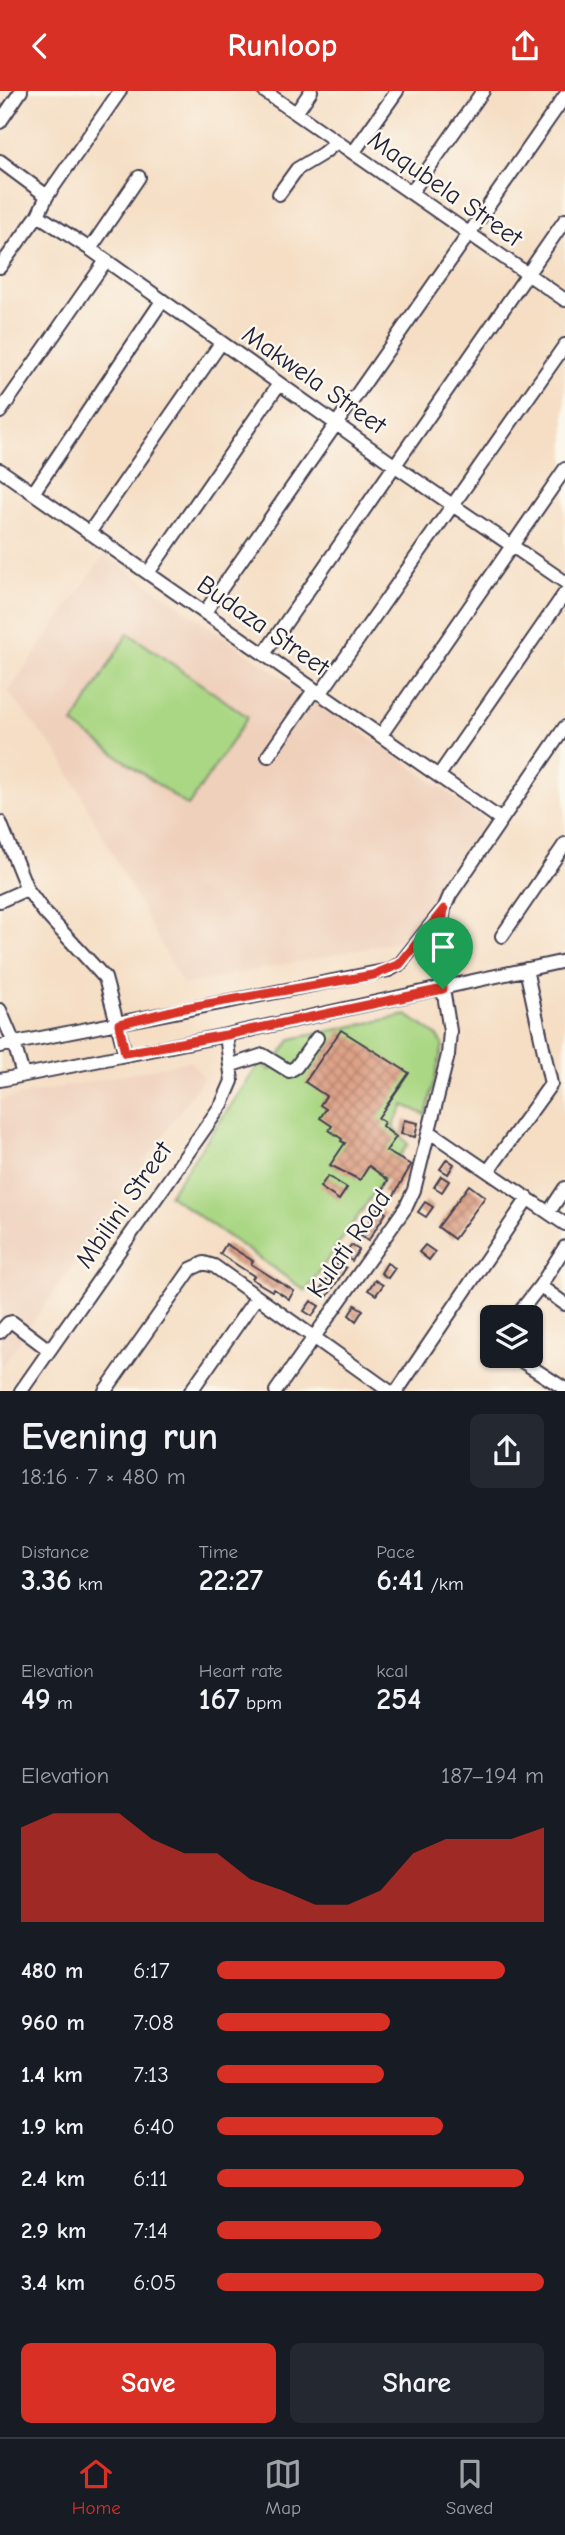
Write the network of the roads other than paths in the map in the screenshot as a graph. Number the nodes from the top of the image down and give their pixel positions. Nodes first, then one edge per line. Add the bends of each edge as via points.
1 (21, 91) edge
2 (120, 91) edge
3 (264, 91) edge
4 (311, 91) edge
5 (397, 91) edge
6 (483, 91) edge
7 (565, 96) edge
8 (296, 113) junction
9 (0, 122) edge
10 (337, 142) junction
11 (354, 153) junction
12 (0, 161) edge
13 (139, 177) dead end
14 (411, 193) junction
15 (279, 194) dead end
16 (47, 196) junction
17 (38, 215) junction
18 (565, 220) edge
19 (469, 233) junction
20 (90, 249) junction
21 (105, 262) junction
22 (0, 267) edge
23 (528, 274) junction
24 (565, 300) edge
25 (162, 301) junction
26 (221, 342) junction
27 (565, 345) edge
28 (279, 384) junction
29 (0, 412) edge
30 (337, 424) junction
31 (394, 465) junction
32 (565, 469) edge
33 (0, 470) edge
34 (33, 493) junction
35 (452, 505) junction
36 (89, 533) junction
37 (512, 545) junction
38 (148, 573) junction
39 (565, 582) edge
40 (565, 593) edge
41 (205, 612) junction
42 (264, 654) junction
43 (317, 692) junction
44 (565, 727) edge
45 (381, 735) junction
46 (268, 756) dead end
47 (439, 775) junction
48 (500, 819) junction
49 (0, 822) edge
50 (565, 845) edge
51 (27, 889) junction
52 (0, 901) edge
53 (444, 909) junction
54 (502, 936) dead end
55 (565, 961) edge
56 (526, 969) junction
57 (443, 989) junction
58 (0, 1010) edge
59 (119, 1024) junction
60 (226, 1035) junction
61 (317, 1038) dead end
62 (14, 1044) junction
63 (0, 1046) edge
64 (125, 1053) junction
65 (232, 1065) junction
66 (23, 1075) junction
67 (0, 1080) edge
68 (551, 1084) junction
69 (565, 1086) edge
70 (430, 1132) junction
71 (489, 1170) junction
72 (565, 1188) edge
73 (528, 1198) junction
74 (549, 1212) junction
75 (565, 1224) edge
76 (565, 1247) edge
77 (540, 1286) junction
78 (256, 1298) junction
79 (565, 1304) edge
80 (525, 1305) edge
81 (0, 1332) edge
82 (313, 1335) junction
83 (49, 1350) junction
84 (533, 1368) edge
85 (565, 1389) edge
86 (21, 1391) edge
87 (105, 1391) edge
88 (191, 1391) edge
89 (276, 1391) edge
90 (389, 1391) edge
91 (397, 1391) edge

1 - 9 street
2 - 16 street
3 - 8 street, Maqubela Street
4 - 8 street
5 - 11 street
6 - 14 street
7 - 19 street
8 - 10 street, Maqubela Street
10 - 11 street, Maqubela Street
10 - 15 street via 297,169
11 - 14 street, Maqubela Street
12 - 16 street
13 - 20 street
14 - 19 street, Maqubela Street
16 - 17 street
17 - 20 street, Makwela Street
17 - 22 street
18 - 23 street
19 - 23 street, Maqubela Street
19 - 30 street
20 - 21 street, Makwela Street
21 - 25 street, Makwela Street
21 - 29 street
23 - 24 street, Maqubela Street
23 - 31 street
25 - 26 street, Makwela Street
25 - 34 street
26 - 28 street, Makwela Street
26 - 36 street
27 - 35 street
28 - 30 street, Makwela Street
28 - 38 street
30 - 31 street, Makwela Street
30 - 41 street
31 - 35 street, Makwela Street
31 - 42 street
32 - 37 street
33 - 34 street, Budaza Street
34 - 36 street, Budaza Street
35 - 37 street, Makwela Street
35 - 43 street
36 - 38 street, Budaza Street
37 - 39 street, Makwela Street
37 - 45 street
38 - 41 street, Budaza Street
40 - 47 street
41 - 42 street, Budaza Street
42 - 43 street, Budaza Street
43 - 45 street, Budaza Street
43 - 46 street
44 - 48 street
45 - 47 street, Budaza Street
47 - 48 street, Budaza Street
48 - 53 street
49 - 51 street
50 - 54 street
51 - 52 street
51 - 59 street via 100,971
53 - 57 street, Kulati Road via 439,945
53 - 59 street via 400,964 389,970
55 - 56 street
56 - 57 street
56 - 68 street
57 - 60 street
57 - 70 street, Kulati Road via 449,1043
58 - 62 street
59 - 62 street
59 - 64 street
60 - 64 street
60 - 65 street, Mbilini Street
61 - 65 street via 291,1071 263,1055
62 - 63 street
62 - 66 street
64 - 66 street
65 - 83 street, Mbilini Street via 232,1081 222,1104
66 - 67 street
68 - 69 street
68 - 71 street
70 - 71 street
70 - 82 street, Kulati Road via 406,1207
71 - 73 street
72 - 74 street
73 - 74 street
73 - 91 street
74 - 75 street
76 - 77 street
77 - 79 street
77 - 80 street
78 - 82 street
78 - 87 street via 214,1266 196,1266
78 - 88 street
81 - 83 street via 12,1322
82 - 89 street, Kulati Road
82 - 90 street
83 - 86 street, Mbilini Street
84 - 85 street

